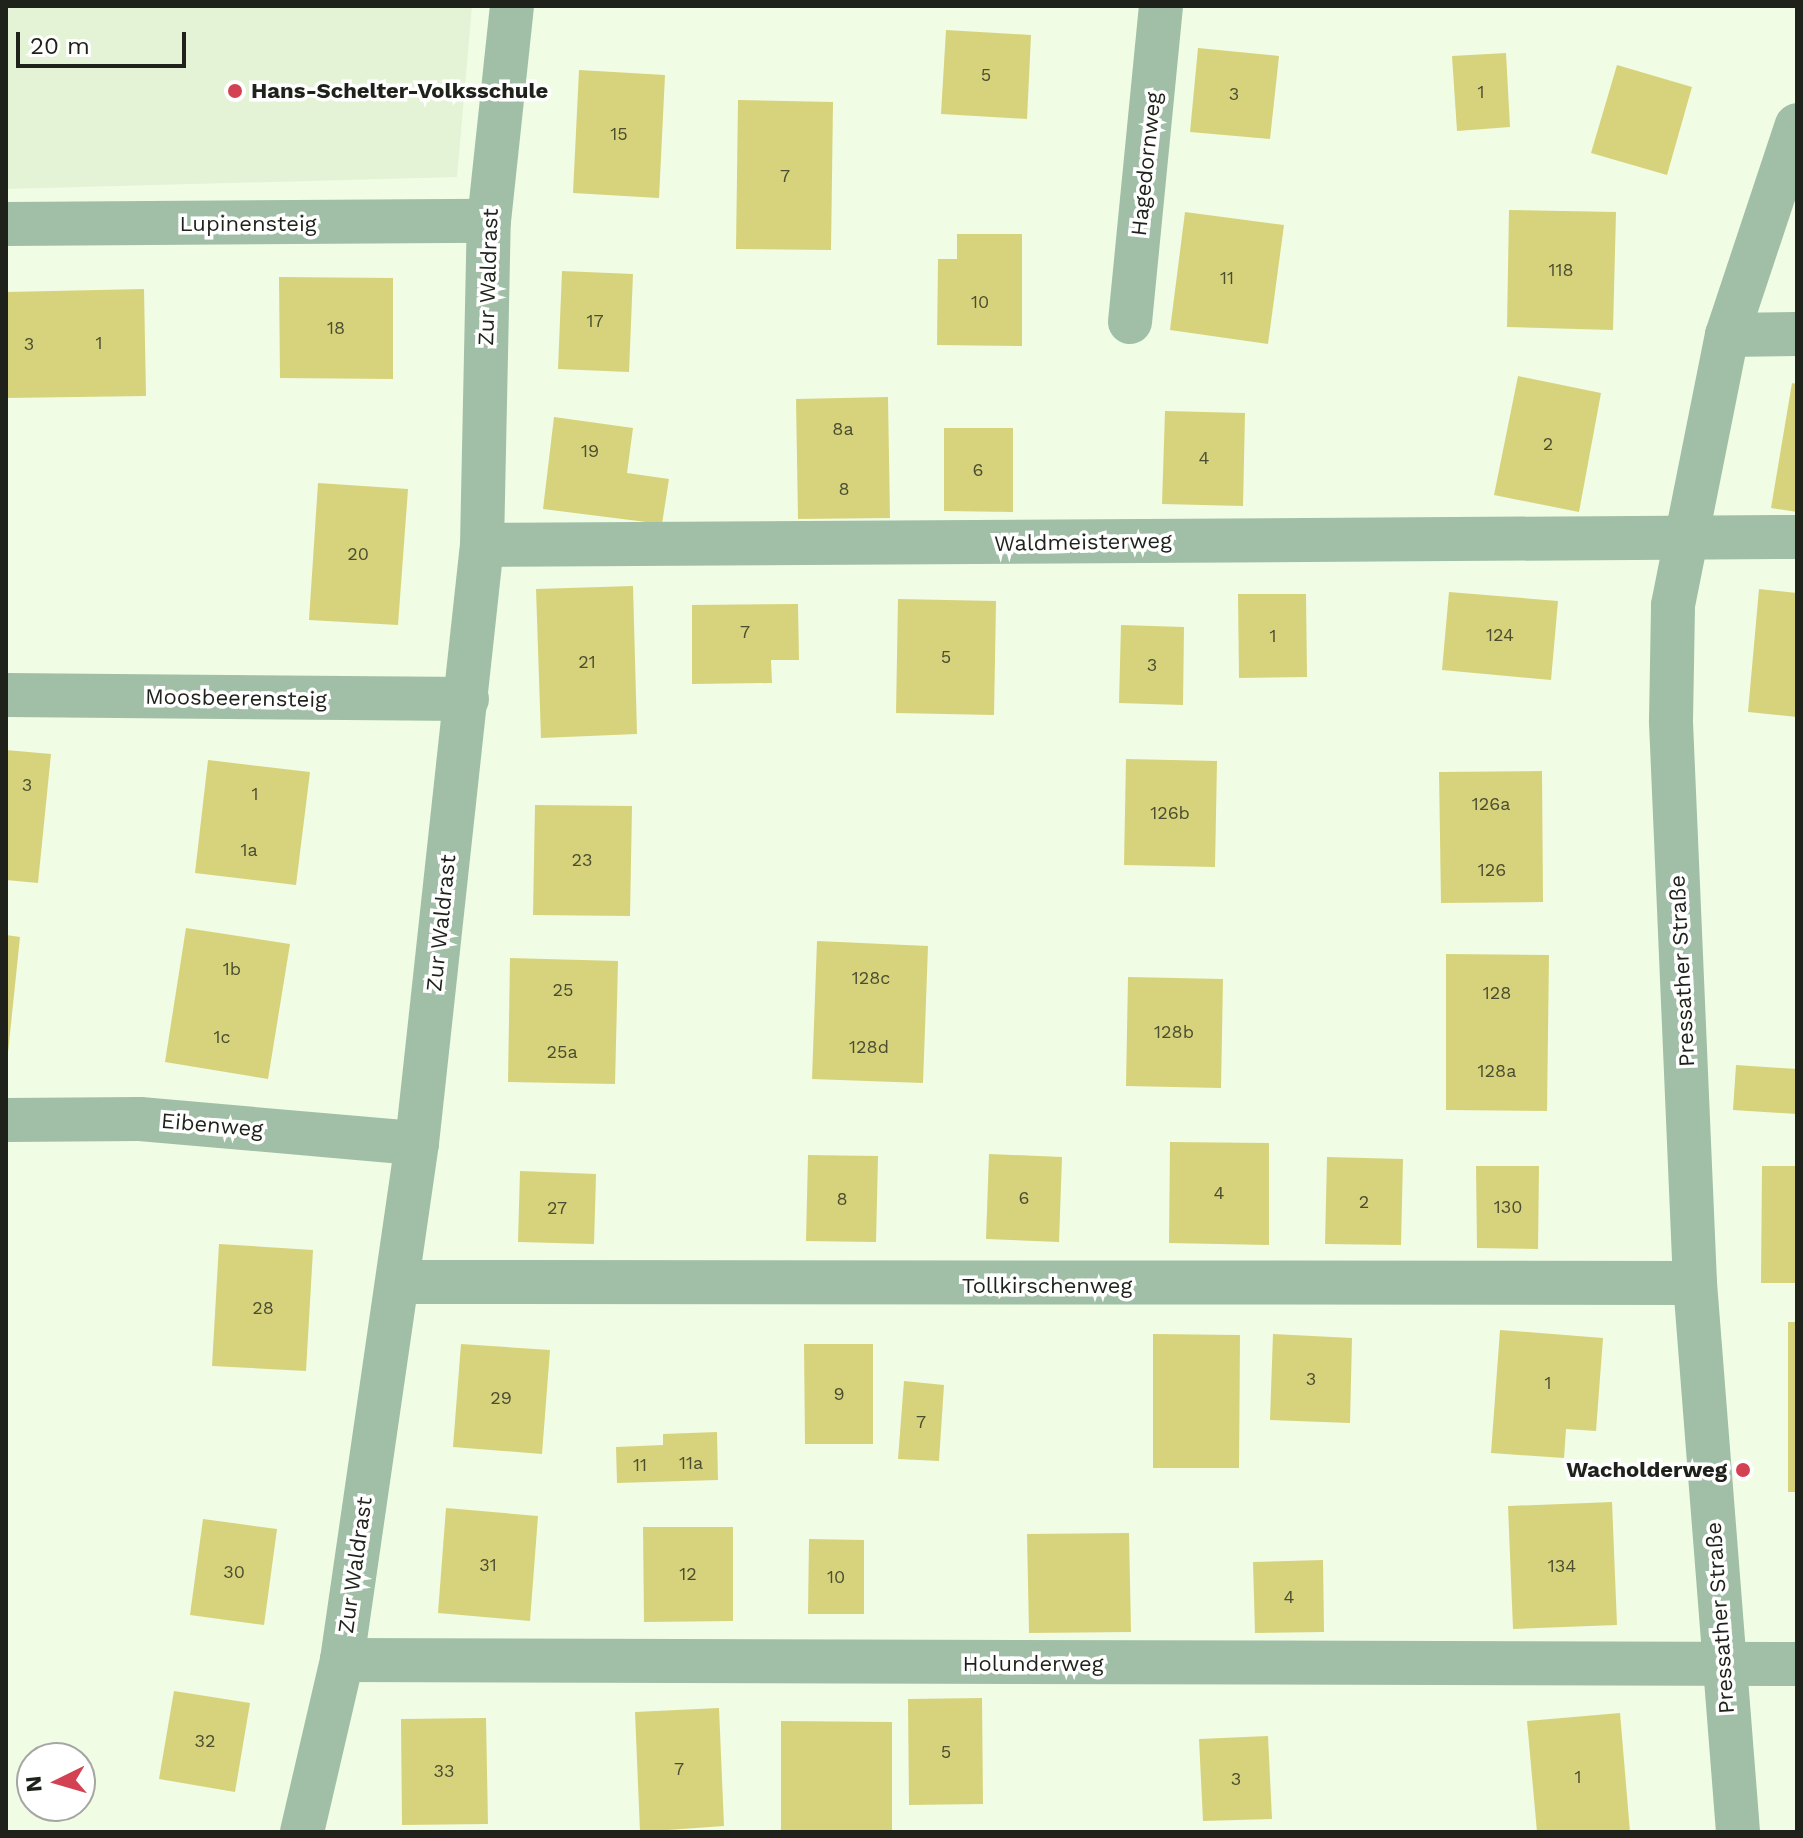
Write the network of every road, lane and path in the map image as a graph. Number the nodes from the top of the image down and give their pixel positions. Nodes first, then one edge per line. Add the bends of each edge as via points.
1 (512, 6) edge
2 (1161, 6) edge
3 (1797, 125) edge
4 (489, 221) junction
5 (6, 224) edge
6 (1130, 322) dead end
7 (1797, 334) edge
8 (1727, 335) junction
9 (1684, 535) junction
10 (1797, 537) edge
11 (482, 545) junction
12 (6, 695) edge
13 (467, 699) junction
14 (6, 1120) edge
15 (417, 1143) junction
16 (398, 1282) junction
17 (1695, 1283) junction
18 (342, 1660) junction
19 (1797, 1664) edge
20 (1723, 1666) junction
21 (302, 1832) edge
22 (1738, 1832) edge

1 - 4 street, Zur Waldrast
2 - 6 street, Hagedornweg
3 - 8 street, Pressather Straße
4 - 5 street, Lupinensteig
4 - 11 street, Zur Waldrast
7 - 8 street
8 - 9 street, Pressather Straße
9 - 10 street, Waldmeisterweg
9 - 11 street, Waldmeisterweg
9 - 17 street, Pressather Straße via 1673,605 1671,721
11 - 13 street, Zur Waldrast
12 - 13 street, Moosbeerensteig
13 - 15 street, Zur Waldrast
14 - 15 street, Eibenweg via 140,1119
15 - 16 street, Zur Waldrast
16 - 17 street, Tollkirschenweg
16 - 18 street, Zur Waldrast
17 - 20 street, Pressather Straße
18 - 20 street, Holunderweg
18 - 21 street, Zur Waldrast
19 - 20 street, Holunderweg
20 - 22 street, Pressather Straße

